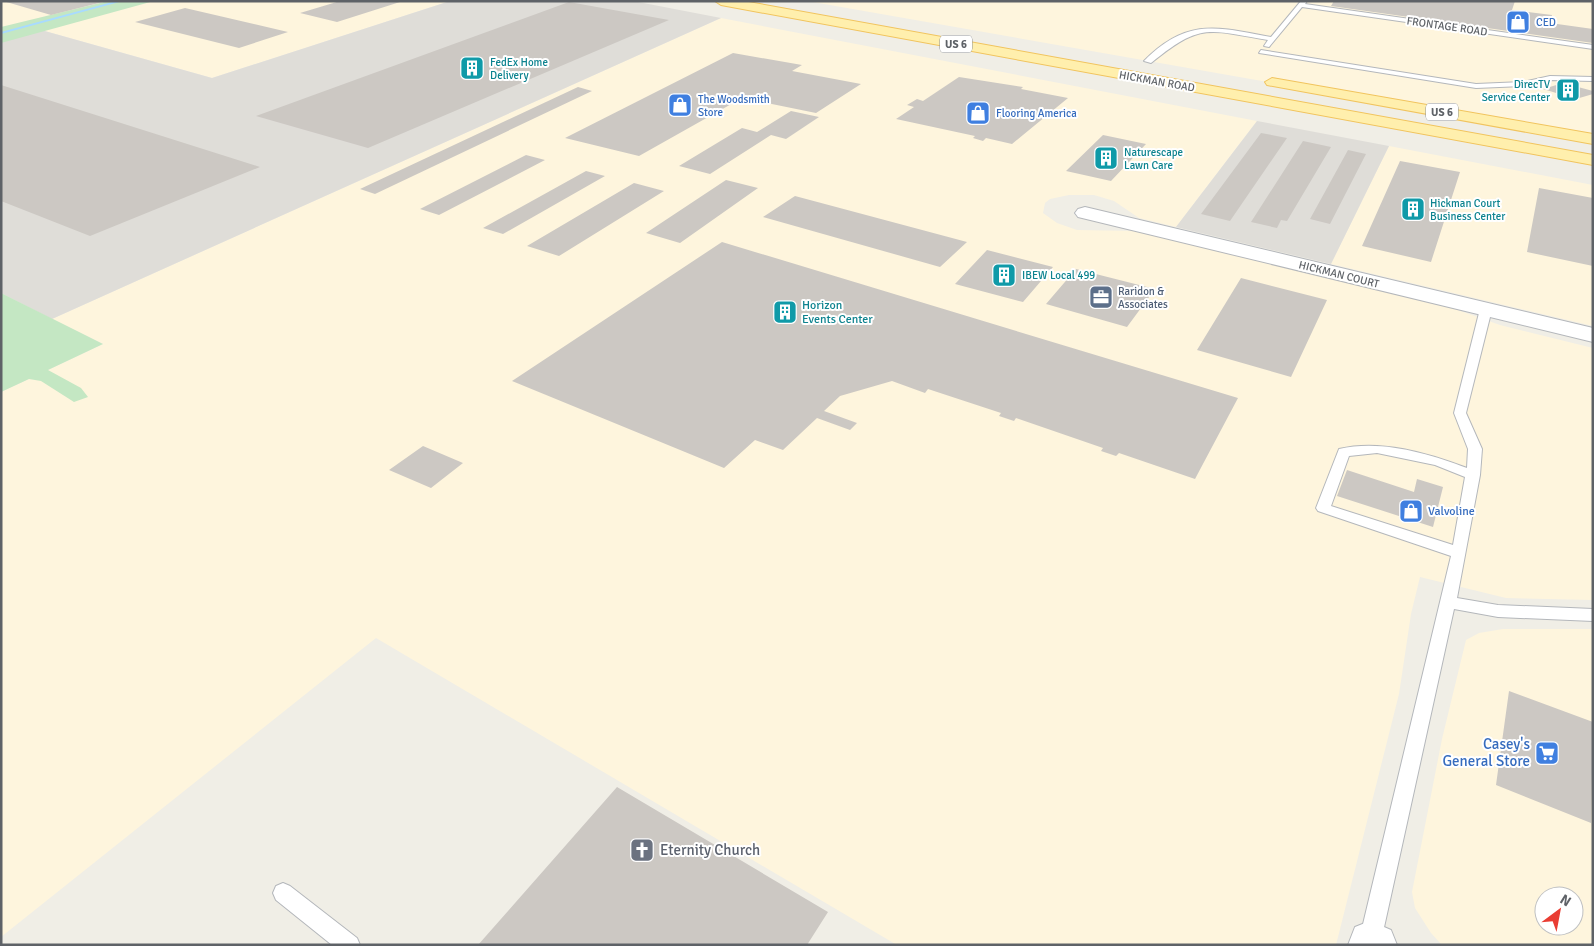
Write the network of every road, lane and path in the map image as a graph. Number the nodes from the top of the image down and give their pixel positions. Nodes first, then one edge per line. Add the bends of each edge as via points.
1 (721, 1) edge
2 (748, 3) edge
3 (1302, 3) edge
4 (1272, 39) junction
5 (1593, 47) edge
6 (1143, 60) joint
7 (1164, 64) dead end
8 (1593, 79) edge
9 (1262, 81) dead end
10 (1593, 139) edge
11 (1593, 160) edge
12 (1085, 213) dead end
13 (1486, 309) junction
14 (1593, 335) edge
15 (1473, 475) junction
16 (1458, 553) junction
17 (1448, 602) junction
18 (1593, 615) edge
19 (283, 893) dead end
20 (1372, 944) edge
21 (349, 945) edge

1 - 2 main road, HICKMAN ROAD / US 6
2 - 11 main road, HICKMAN ROAD / US 6
3 - 4 lane
3 - 5 lane, FRONTAGE ROAD
4 - 6 lane via 1217,30 1195,31
4 - 8 lane via 1261,52 1476,86 1523,84 1550,78
6 - 7 main road, HICKMAN ROAD
9 - 10 main road, US 6
12 - 13 street, HICKMAN COURT
13 - 14 street, HICKMAN COURT
13 - 15 lane via 1460,413 1474,448
15 - 16 lane
15 - 16 lane via 1439,462 1377,449 1344,452 1323,508
16 - 17 lane
17 - 18 lane via 1498,611
17 - 20 lane
19 - 21 lane

